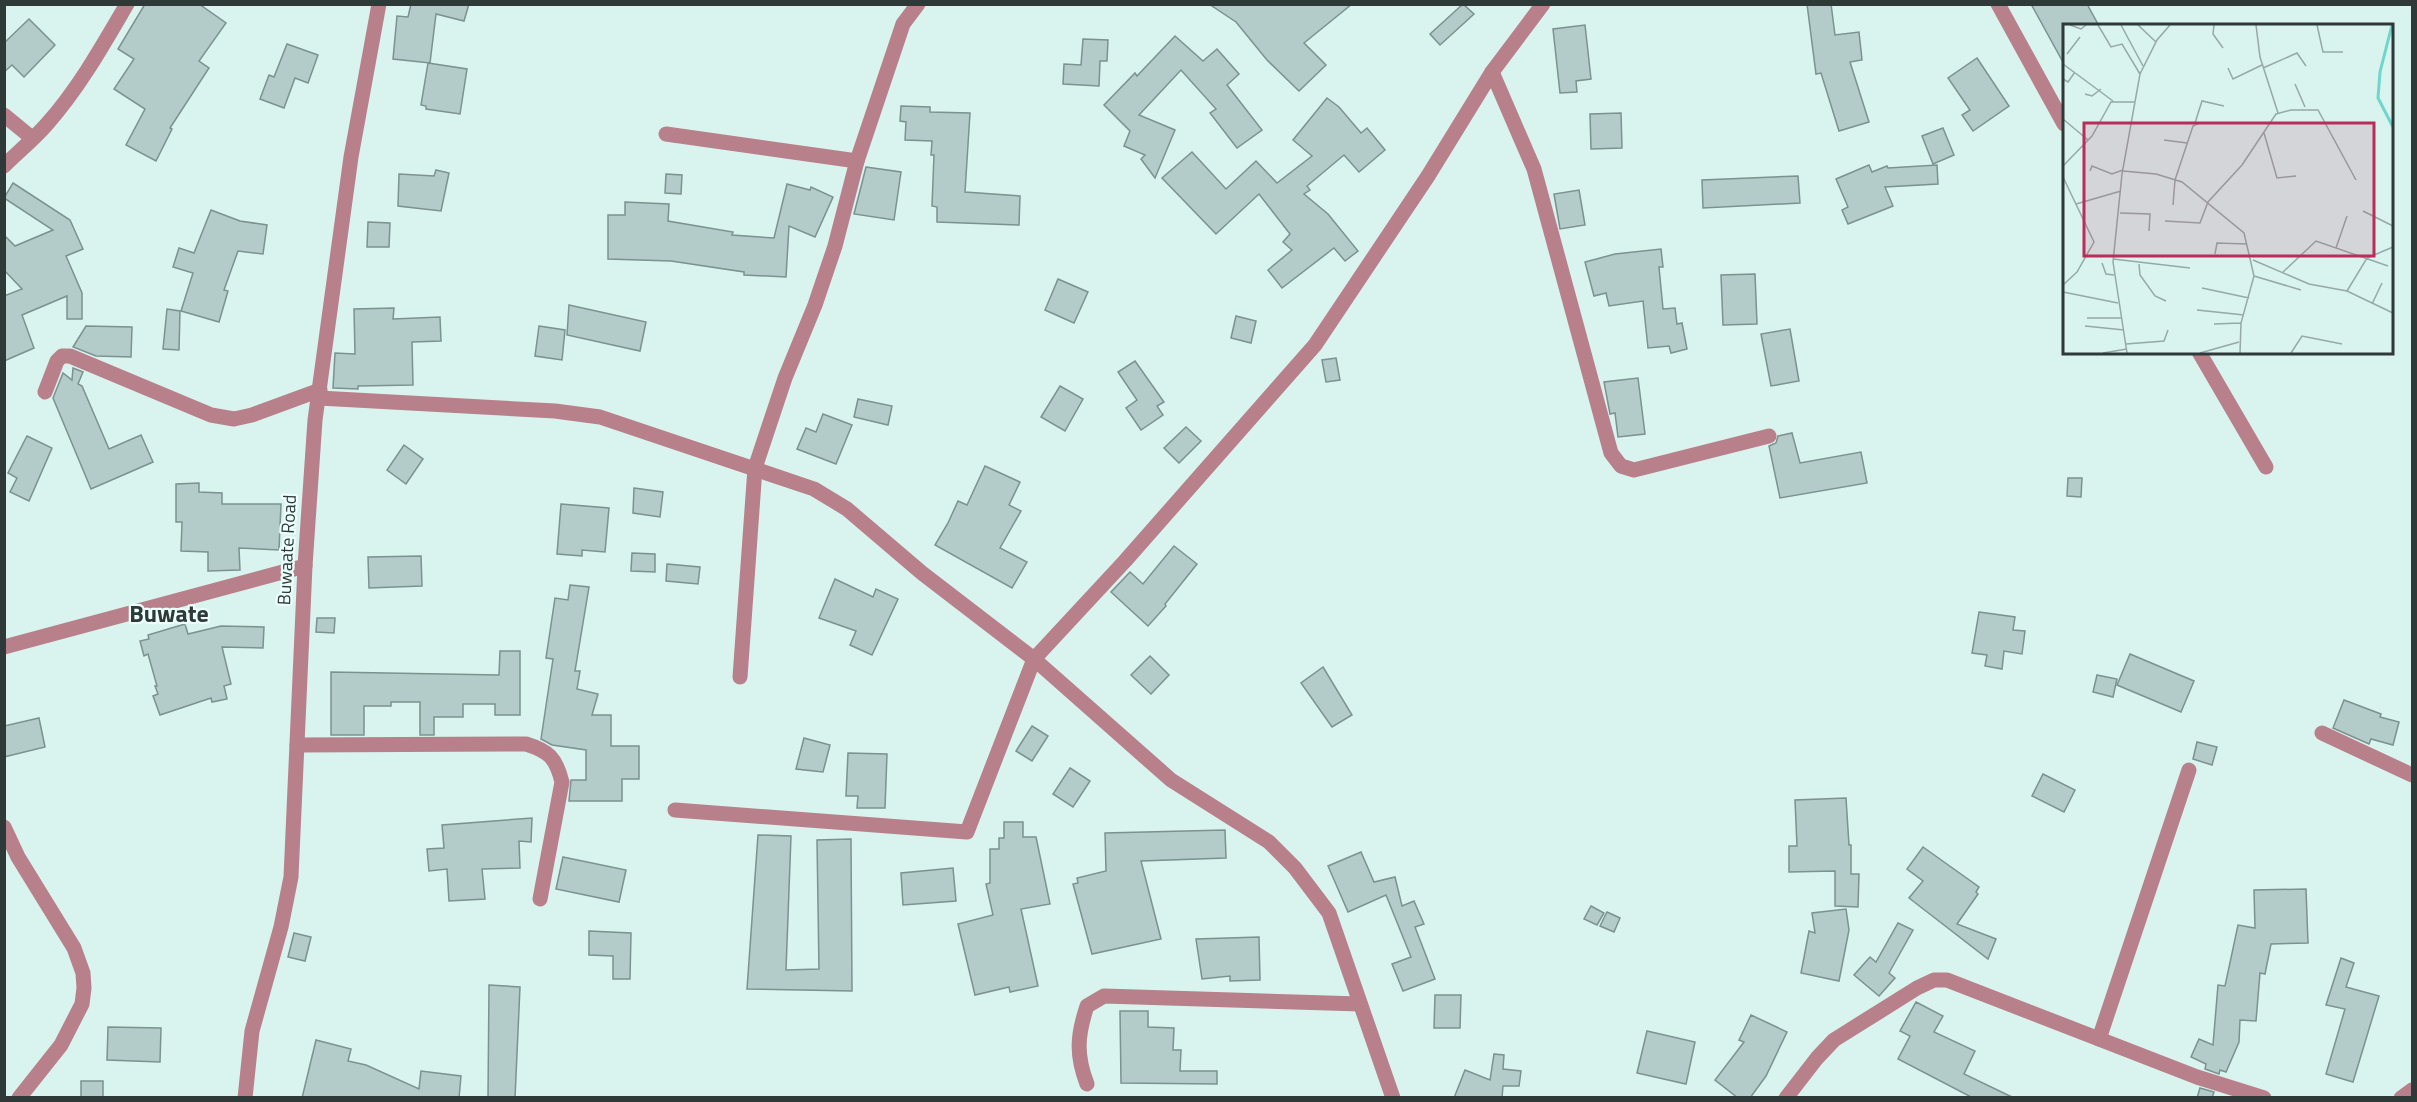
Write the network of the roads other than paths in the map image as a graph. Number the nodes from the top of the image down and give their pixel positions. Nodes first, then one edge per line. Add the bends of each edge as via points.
1 (127, 4) edge
2 (379, 4) edge
3 (918, 4) edge
4 (1543, 4) edge
5 (1998, 4) edge
6 (1492, 72) junction
7 (4, 115) edge
8 (2063, 121) edge
9 (666, 134) dead end
10 (32, 138) junction
11 (856, 161) junction
12 (4, 166) edge
13 (2200, 354) edge
14 (45, 393) dead end
15 (319, 394) junction
16 (1769, 436) dead end
17 (2266, 467) dead end
18 (755, 468) junction
19 (305, 566) junction
20 (4, 647) edge
21 (1034, 659) junction
22 (740, 677) dead end
23 (2322, 733) dead end
24 (297, 745) junction
25 (2189, 770) dead end
26 (2412, 775) edge
27 (675, 810) dead end
28 (4, 827) edge
29 (540, 899) dead end
30 (1360, 1004) junction
31 (2099, 1039) junction
32 (1087, 1084) dead end
33 (2412, 1090) edge
34 (19, 1098) edge
35 (245, 1098) edge
36 (1393, 1098) edge
37 (1786, 1098) edge
38 (2264, 1098) edge
39 (2401, 1098) edge

1 - 10 street via 95,60
2 - 15 street, Buwaate Road via 351,157
3 - 11 street via 903,24
4 - 6 street
5 - 8 street
6 - 16 street via 1534,169 1611,453 1621,466 1634,470
6 - 21 street via 1315,345
7 - 10 street
9 - 11 street
10 - 12 street
11 - 18 street via 835,246 784,378
13 - 17 street
14 - 15 street via 57,361 70,356 211,415 234,419
15 - 18 street via 600,417
15 - 19 street, Buwaate Road
18 - 21 street via 814,489 847,509
18 - 22 street
19 - 20 street
19 - 24 street, Buwaate Road
21 - 27 street via 968,832
21 - 30 street via 1171,780 1269,842 1295,868 1329,913
23 - 26 street
24 - 29 street via 526,744 550,755 558,765 562,782
24 - 35 street, Buwaate Road via 291,877 252,1031
25 - 31 street
28 - 34 street via 74,948 84,988 81,1004 61,1045
30 - 32 street via 1104,996 1087,1006 1078,1033 1080,1066
30 - 36 street
31 - 37 street via 1967,987 1934,980 1834,1040
31 - 38 street
33 - 39 street

